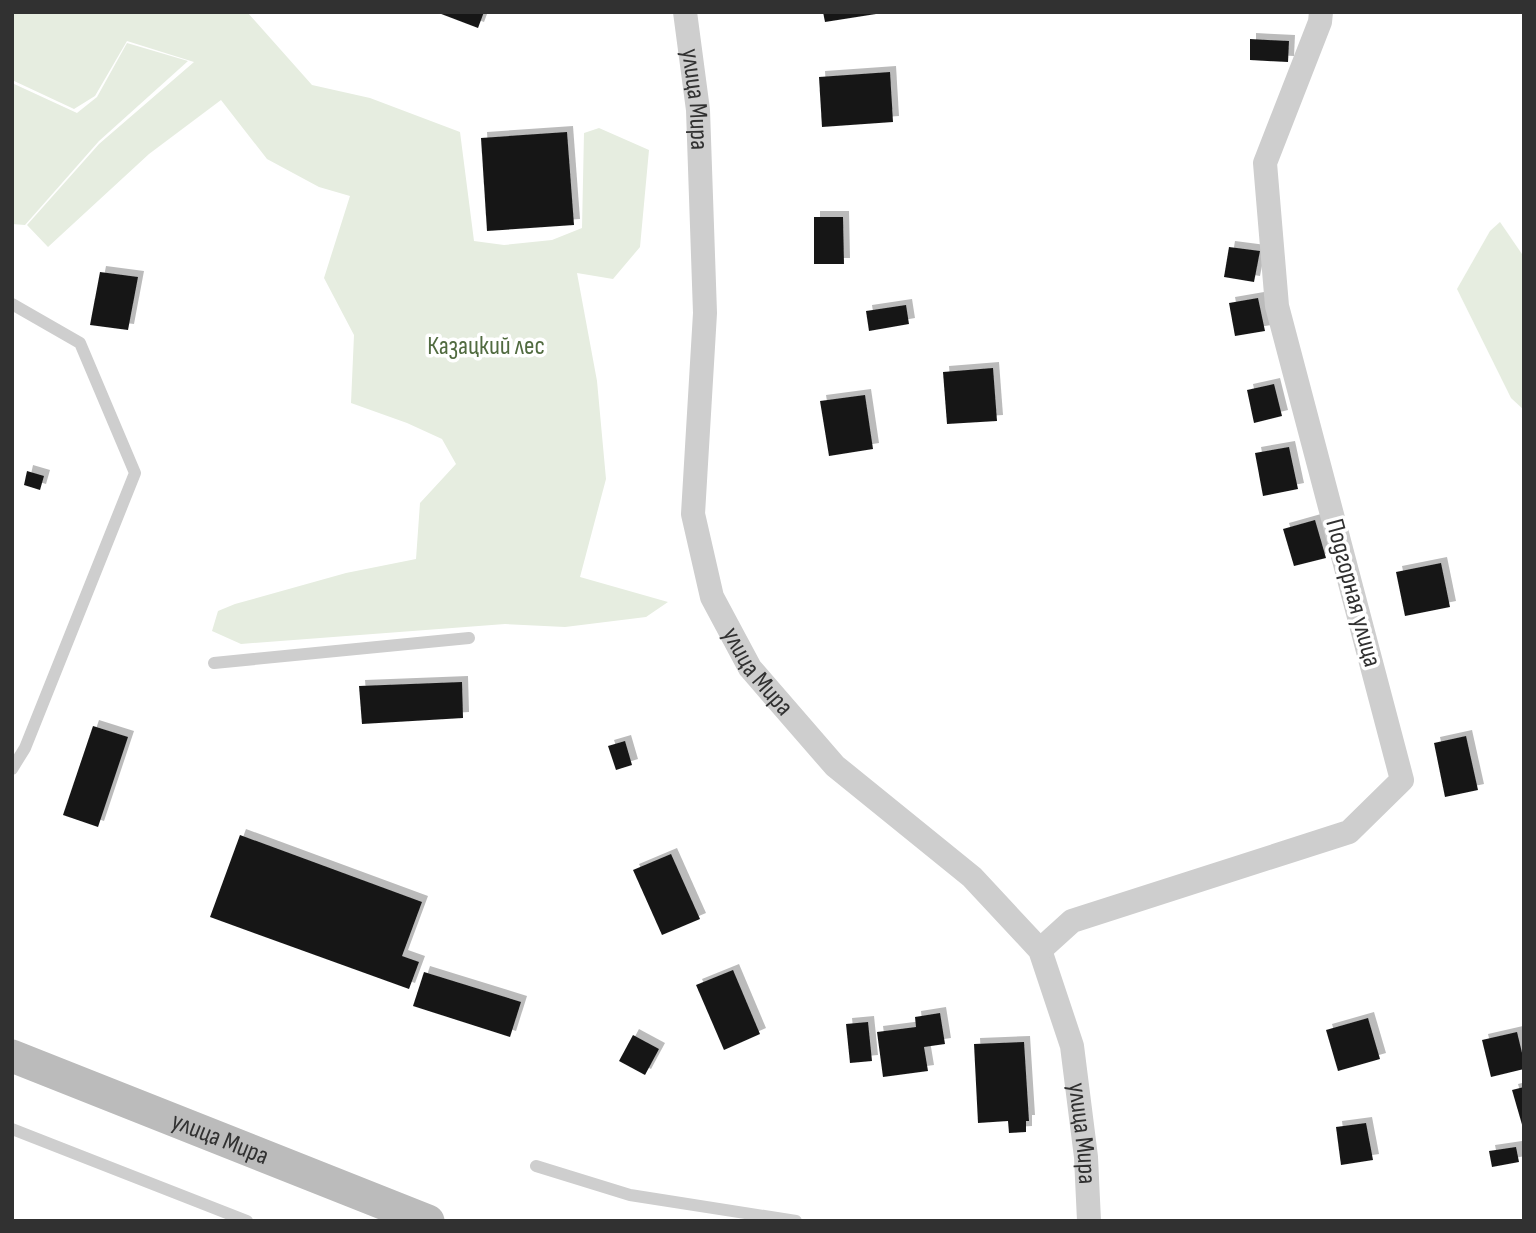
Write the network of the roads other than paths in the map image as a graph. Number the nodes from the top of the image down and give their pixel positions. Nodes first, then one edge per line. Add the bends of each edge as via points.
1 (685, 12) edge
2 (1321, 12) edge
3 (12, 304) edge
4 (469, 638) dead end
5 (214, 663) dead end
6 (12, 769) edge
7 (1040, 950) junction
8 (12, 1056) edge
9 (12, 1129) edge
10 (536, 1166) dead end
11 (247, 1221) edge
12 (428, 1221) edge
13 (796, 1221) edge
14 (1089, 1221) edge

1 - 7 street, улица Мира via 698,110 705,313 693,514 712,597 750,668 835,766 972,877
2 - 7 street, Подгорная улица via 1265,163 1277,306 1402,780 1349,832 1072,921
3 - 6 lane via 80,343 135,473 25,748
4 - 5 lane
7 - 14 street, улица Мира via 1072,1046
8 - 12 main road, улица Мира
9 - 11 lane
10 - 13 lane via 630,1195

